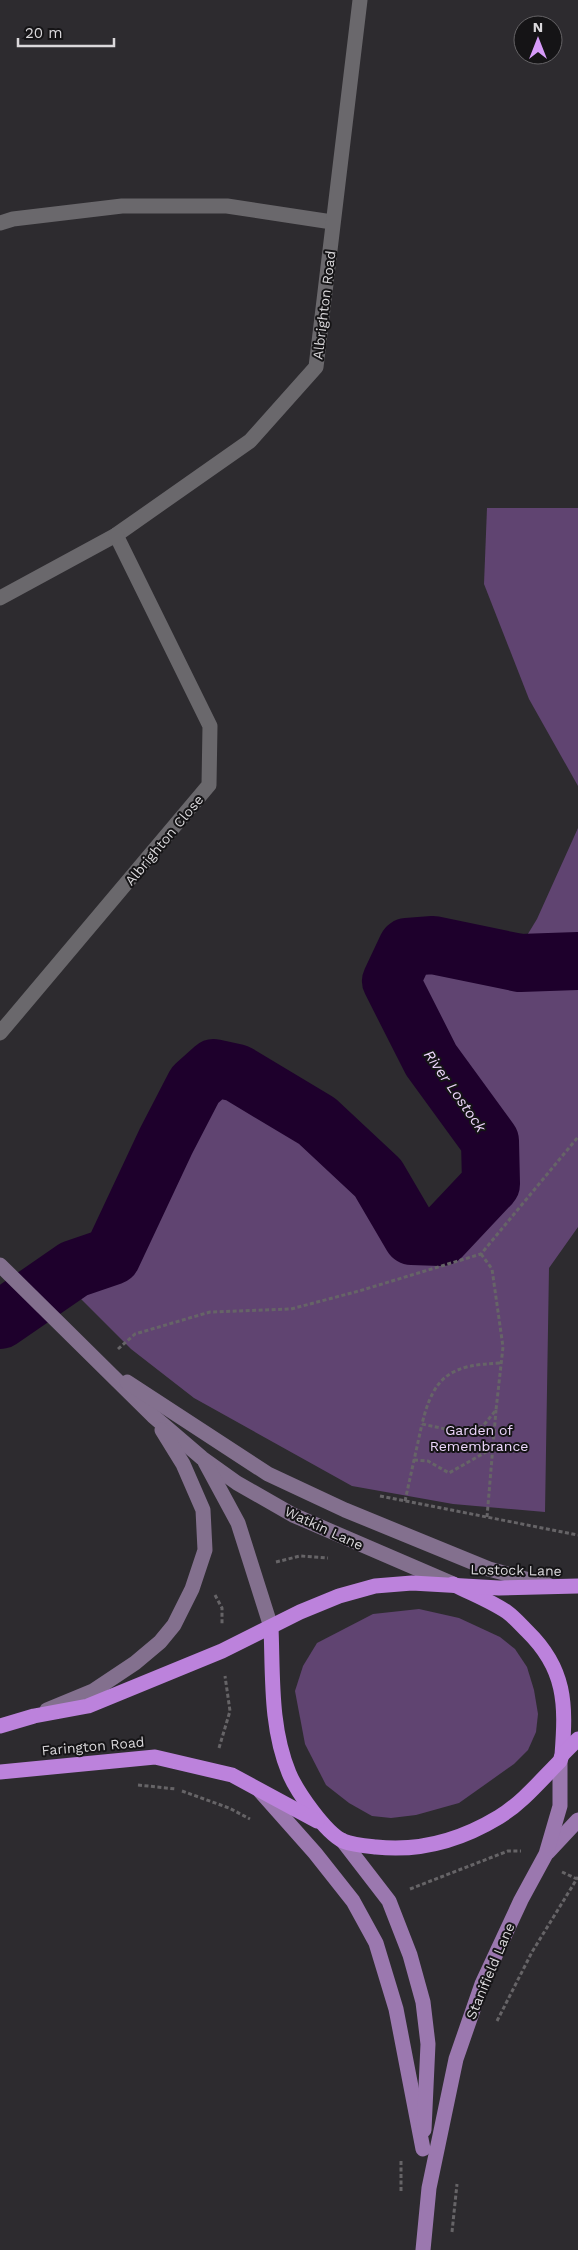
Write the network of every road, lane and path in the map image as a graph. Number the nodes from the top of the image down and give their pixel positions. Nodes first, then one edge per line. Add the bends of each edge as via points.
1 (360, 0) edge
2 (332, 222) junction
3 (0, 223) edge
4 (116, 535) junction
5 (0, 598) edge
6 (0, 1033) edge
7 (578, 1137) edge
8 (481, 1254) junction
9 (0, 1265) edge
10 (501, 1363) junction
11 (101, 1365) junction
12 (496, 1410) junction
13 (153, 1416) junction
14 (422, 1424) junction
15 (493, 1448) junction
16 (202, 1458) junction
17 (414, 1460) junction
18 (405, 1501) junction
19 (487, 1517) junction
20 (366, 1520) junction
21 (578, 1535) edge
22 (355, 1543) junction
23 (254, 1570) junction
24 (194, 1582) junction
25 (453, 1584) junction
26 (578, 1586) edge
27 (558, 1588) junction
28 (271, 1627) junction
29 (222, 1651) junction
30 (34, 1716) junction
31 (0, 1726) edge
32 (578, 1738) edge
33 (561, 1758) junction
34 (212, 1770) junction
35 (0, 1772) edge
36 (132, 1785) dead end
37 (256, 1787) junction
38 (205, 1799) junction
39 (252, 1820) dead end
40 (578, 1820) edge
41 (325, 1825) junction
42 (342, 1840) junction
43 (544, 1858) junction
44 (577, 1878) edge
45 (389, 1901) junction
46 (495, 2025) dead end
47 (423, 2149) junction
48 (401, 2155) dead end
49 (457, 2180) dead end
50 (429, 2188) junction
51 (401, 2193) dead end
52 (451, 2240) dead end
53 (423, 2250) edge

1 - 2 street, Albrighton Road
2 - 3 street via 227,206 122,206
2 - 4 street, Albrighton Road via 316,367 250,441
4 - 5 street, Albrighton Road
4 - 6 street, Albrighton Close via 210,726 209,785
7 - 8 path
8 - 10 path via 492,1269 502,1346
8 - 11 path via 292,1309 210,1312 136,1334
9 - 11 main road, Watkin Lane
10 - 12 path
10 - 14 path via 476,1364 455,1370 436,1384 426,1404
11 - 13 main road, Watkin Lane
11 - 20 main road via 268,1474
12 - 14 path via 483,1426 464,1433
12 - 15 path
13 - 16 main road, Watkin Lane
13 - 24 main road via 183,1464 203,1510 206,1550
14 - 17 path
15 - 17 path via 450,1473 428,1461
15 - 19 path
16 - 22 main road, Watkin Lane via 237,1483 293,1515
16 - 23 main road, Watkin Lane via 238,1523
17 - 18 path
18 - 19 path
18 - 20 path via 378,1495
19 - 21 path
20 - 27 main road via 489,1569
22 - 23 path via 347,1555 338,1559 300,1556
22 - 25 main road, Watkin Lane
23 - 28 main road, Watkin Lane
24 - 29 path via 206,1580 222,1608
24 - 30 main road via 174,1625 136,1663 93,1691
25 - 27 highway, Lostock Lane
25 - 28 highway, Lostock Lane via 375,1586 340,1596
25 - 33 highway via 507,1612 535,1639 551,1661 560,1681 564,1708
26 - 27 highway, Lostock Lane
28 - 29 highway
28 - 41 highway via 274,1716 279,1741 296,1787
29 - 30 highway via 88,1706
29 - 34 path via 230,1712
30 - 31 highway
32 - 33 highway
33 - 42 highway via 532,1790 500,1817 456,1839 398,1850
33 - 43 main road, Stanifield Lane via 560,1806
34 - 35 highway, Farington Road via 155,1757
34 - 37 highway, Farington Road via 232,1775
34 - 38 path
36 - 38 path via 178,1789
37 - 41 highway, Farington Road
37 - 47 main road via 347,1894 376,1943 396,2009
38 - 39 path
40 - 43 main road
41 - 42 highway
42 - 45 main road, Stanifield Lane
43 - 44 path
43 - 45 path via 523,1851 508,1851 416,1886
43 - 50 main road, Stanifield Lane via 521,1900 468,2020 456,2059
44 - 46 path via 532,1952
45 - 47 main road, Stanifield Lane via 410,1955 425,2019 428,2044
47 - 50 main road, Stanifield Lane
48 - 51 path
49 - 52 path
50 - 53 main road, Stanifield Lane

